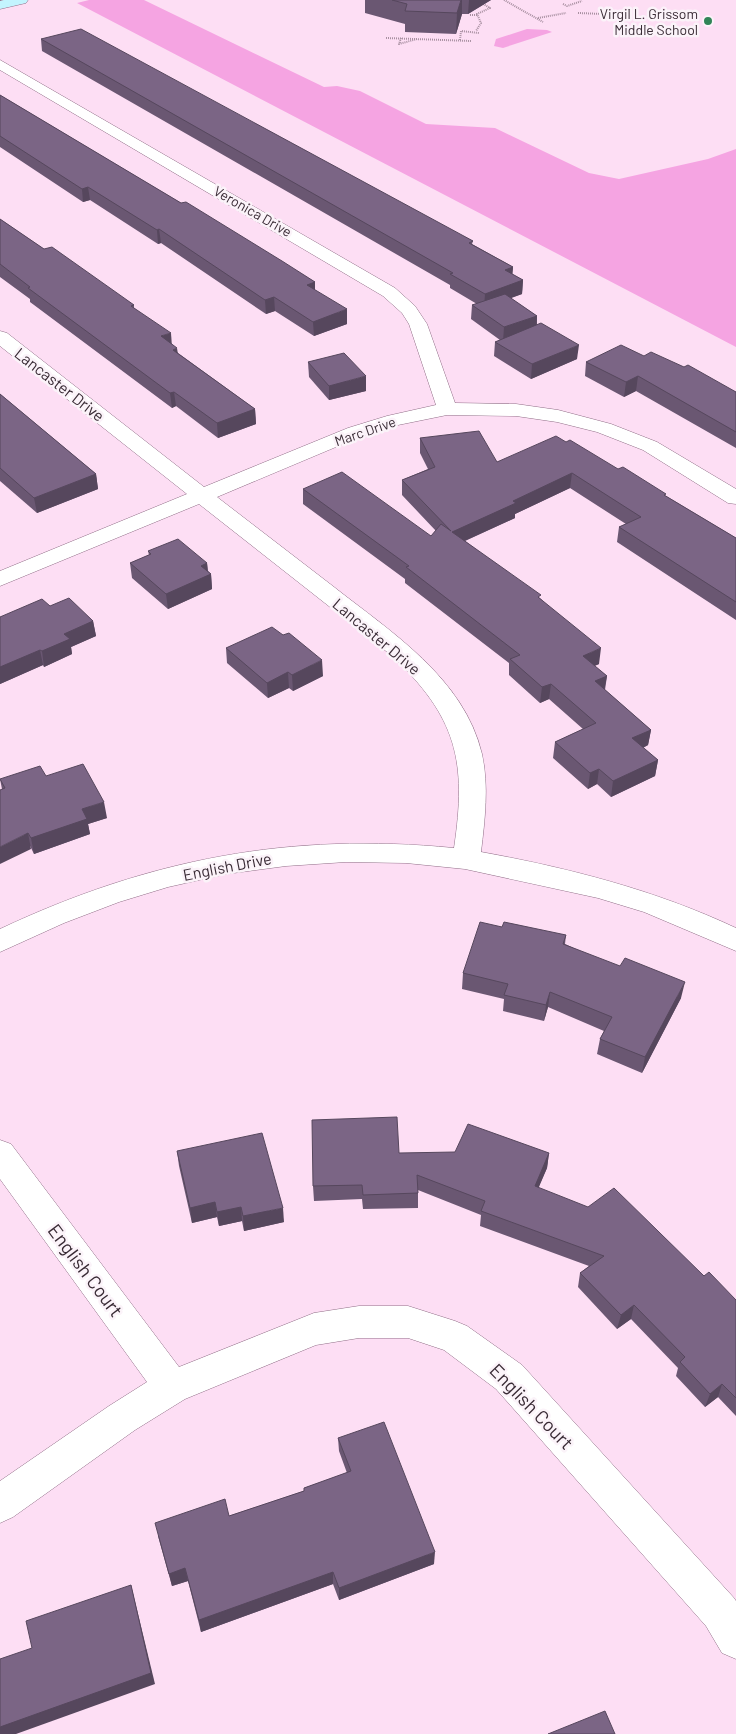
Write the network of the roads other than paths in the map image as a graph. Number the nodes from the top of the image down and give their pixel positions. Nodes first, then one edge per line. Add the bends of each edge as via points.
1 (21, 0) edge
2 (0, 5) edge
3 (0, 64) edge
4 (0, 337) edge
5 (447, 409) junction
6 (202, 496) junction
7 (736, 498) edge
8 (0, 579) edge
9 (466, 859) junction
10 (736, 940) edge
11 (0, 941) edge
12 (0, 1154) edge
13 (172, 1387) junction
14 (0, 1504) edge
15 (736, 1639) edge

1 - 2 main road
3 - 5 street, Veronica Drive via 389,292 409,310 418,324
4 - 6 street, Lancaster Drive
5 - 6 street, Marc Drive via 355,432
5 - 7 street, Marc Drive via 516,410 558,416 604,428 650,446
6 - 8 street, Marc Drive
6 - 9 street, Lancaster Drive via 399,650 436,689 460,728 472,771 472,818
9 - 10 street via 624,894
9 - 11 street, English Drive via 331,853 251,860 122,891 56,915
12 - 13 street, English Court
13 - 14 street, English Court
13 - 15 street, English Court via 314,1329 359,1322 408,1322 455,1337 509,1377 720,1612

